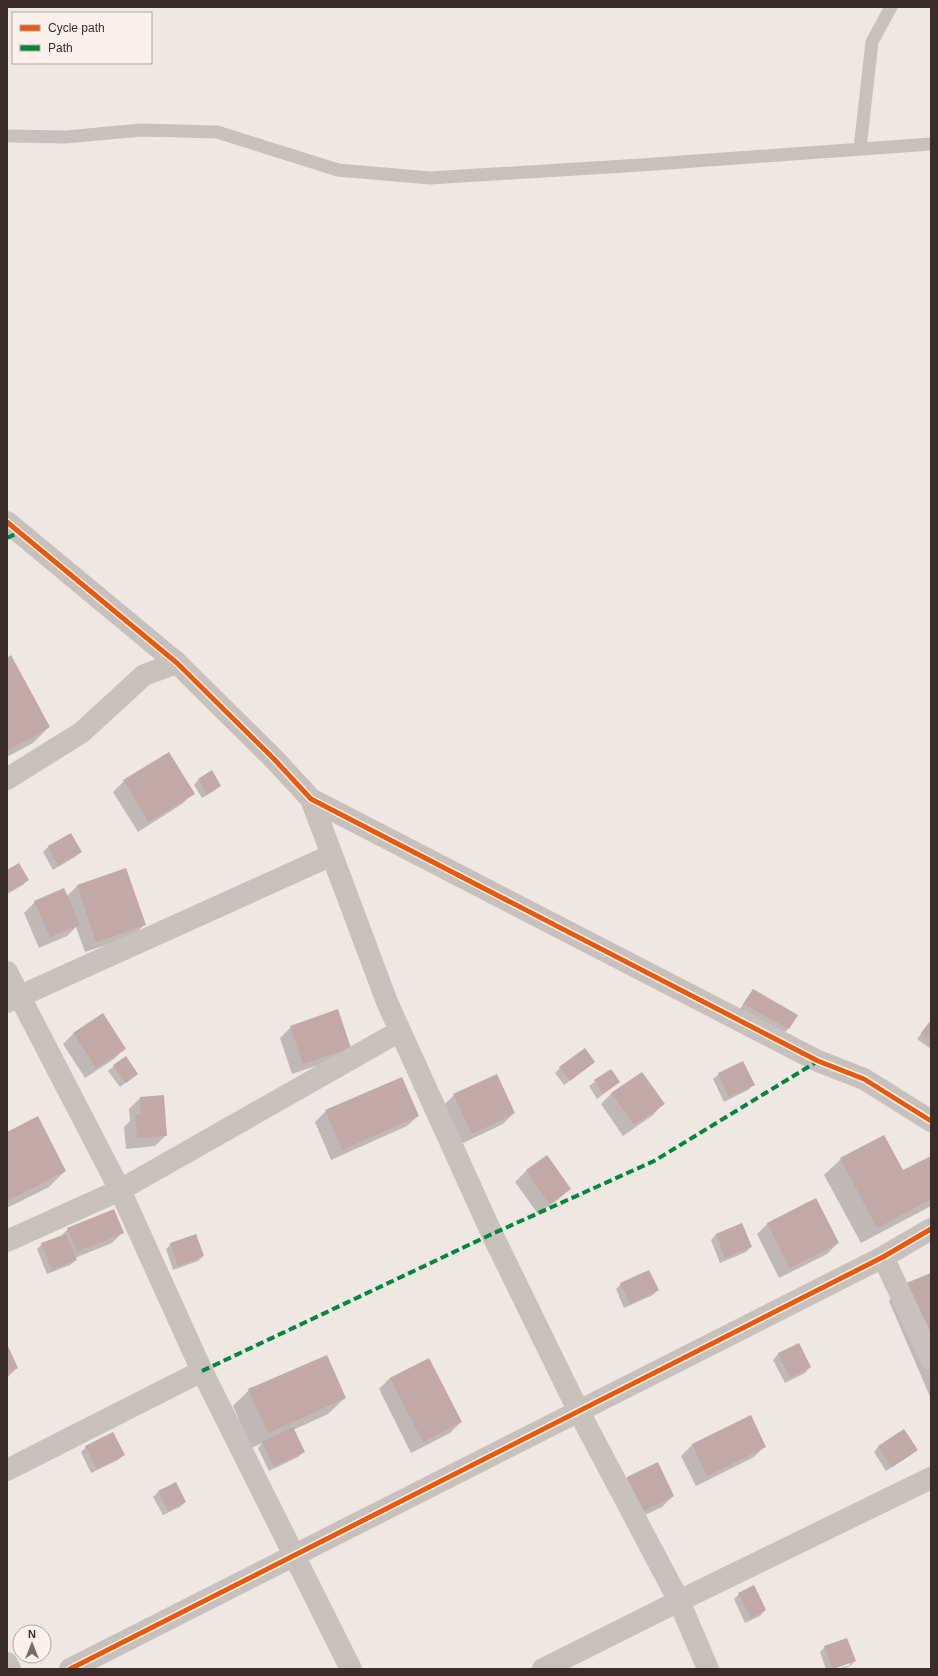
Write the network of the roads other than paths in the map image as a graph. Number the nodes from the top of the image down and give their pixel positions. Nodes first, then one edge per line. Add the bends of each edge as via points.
1 (891, 7) edge
2 (7, 136) edge
3 (931, 144) edge
4 (860, 148) junction
5 (7, 522) edge
6 (177, 663) junction
7 (7, 779) edge
8 (311, 799) junction
9 (332, 855) junction
10 (7, 972) edge
11 (13, 999) edge
12 (400, 1031) junction
13 (931, 1121) edge
14 (120, 1190) junction
15 (931, 1229) edge
16 (7, 1241) edge
17 (883, 1257) junction
18 (931, 1359) edge
19 (202, 1371) junction
20 (578, 1410) junction
21 (7, 1470) edge
22 (931, 1478) edge
23 (294, 1556) junction
24 (679, 1601) junction
25 (7, 1663) edge
26 (10, 1669) edge
27 (70, 1669) edge
28 (352, 1669) edge
29 (543, 1669) edge
30 (708, 1669) edge

1 - 4 lane via 872,42
2 - 4 lane via 66,138 141,130 217,132 338,170 430,178
3 - 4 lane
5 - 6 street
6 - 7 street via 144,675 82,732
6 - 8 street
8 - 9 street
8 - 13 street via 818,1061 864,1079
9 - 11 street
9 - 12 street
10 - 11 street
11 - 14 street
12 - 14 street
12 - 20 street via 492,1234
14 - 16 street
14 - 19 street
15 - 17 street
17 - 18 street
17 - 20 street
19 - 21 street
19 - 23 street
20 - 23 street
20 - 24 street
22 - 24 street
23 - 27 street
23 - 28 street
24 - 29 street
24 - 30 street
25 - 26 street

